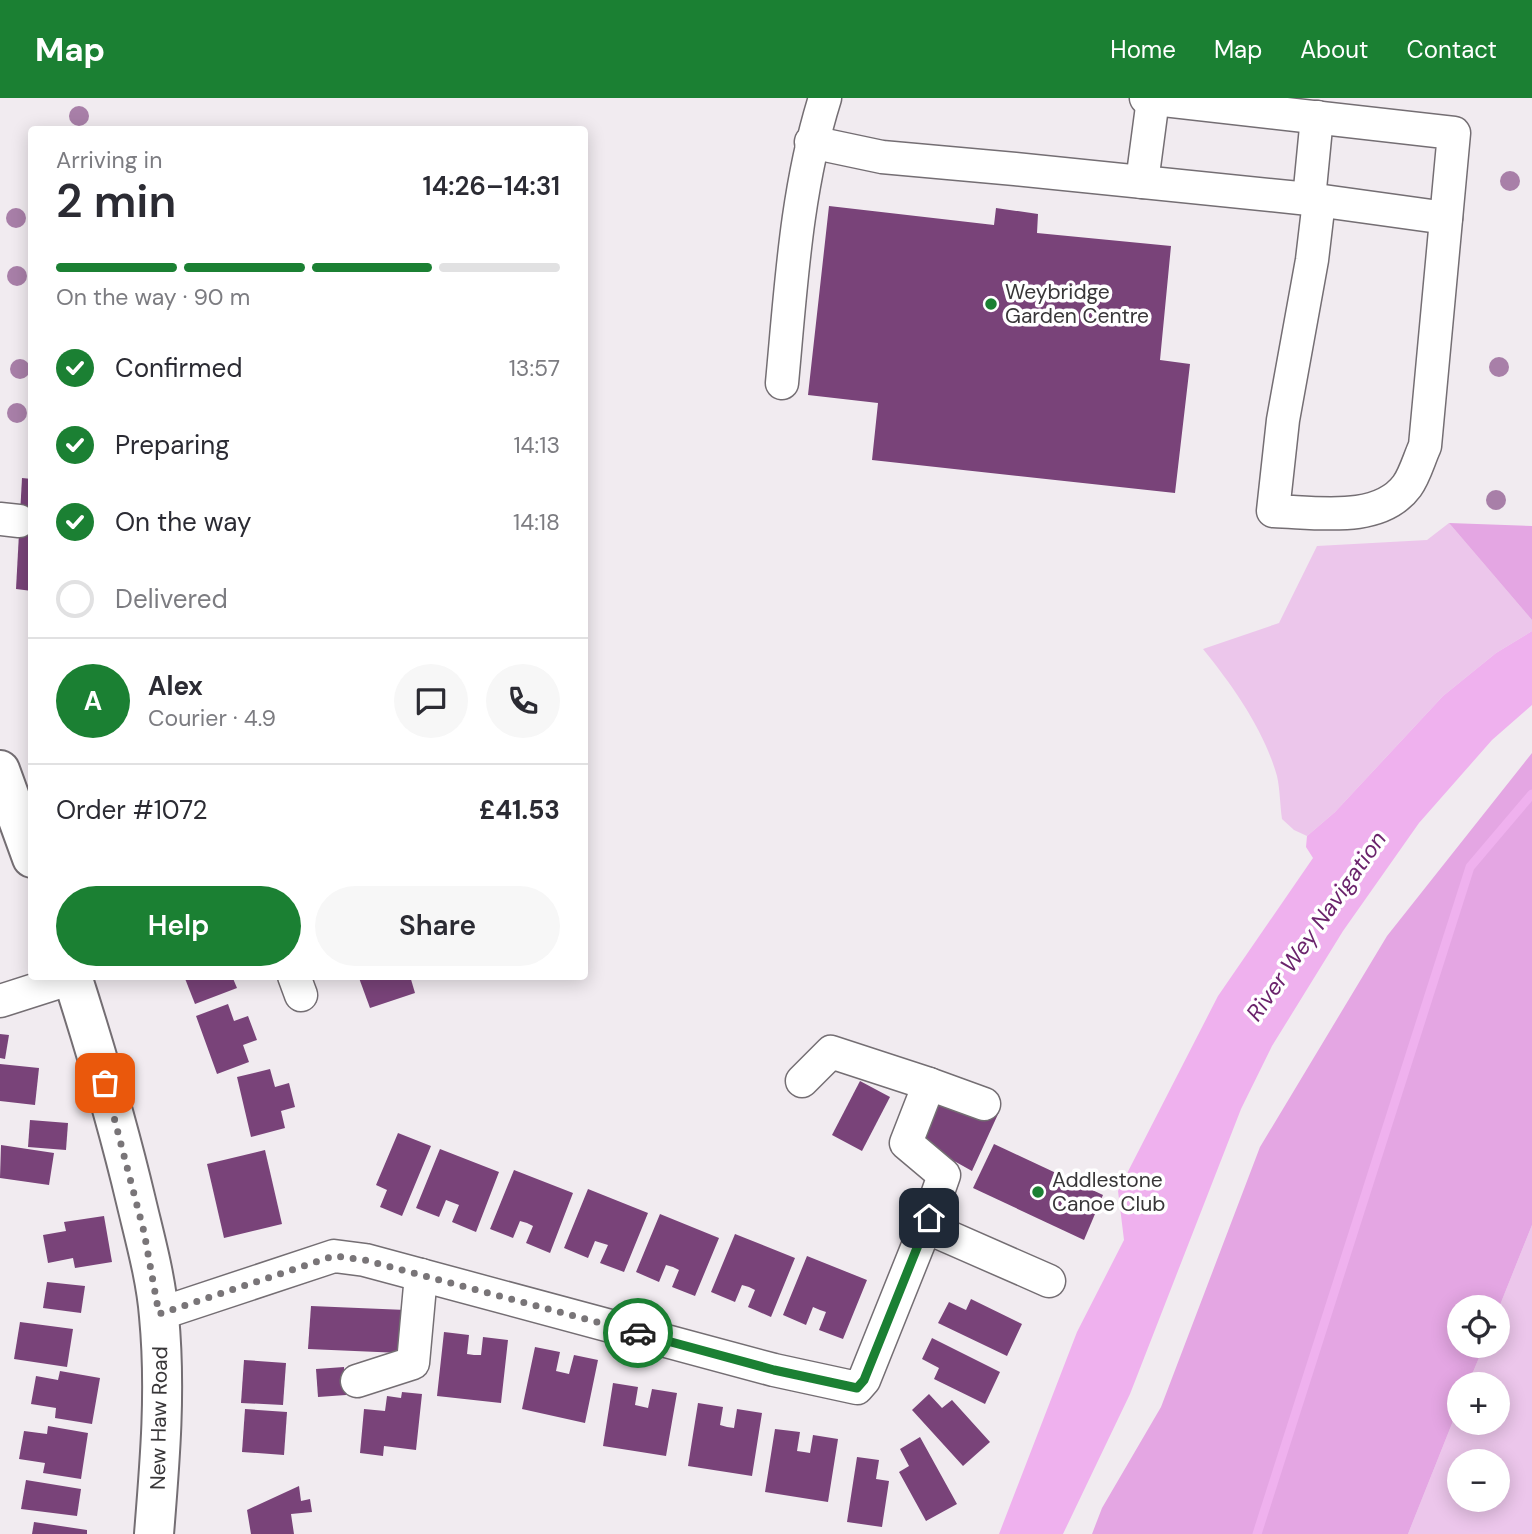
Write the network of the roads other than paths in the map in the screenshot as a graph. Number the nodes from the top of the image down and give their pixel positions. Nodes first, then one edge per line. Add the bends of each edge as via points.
1 (825, 98) edge
2 (1150, 99) edge
3 (1317, 117) junction
4 (811, 142) junction
5 (1142, 182) junction
6 (1314, 200) junction
7 (1446, 218) junction
8 (782, 383) dead end
9 (0, 770) edge
10 (28, 847) edge
11 (63, 980) edge
12 (73, 980) edge
13 (0, 1001) edge
14 (802, 1082) dead end
15 (929, 1084) junction
16 (984, 1104) dead end
17 (928, 1222) junction
18 (421, 1275) junction
19 (1049, 1281) dead end
20 (159, 1314) junction
21 (357, 1381) dead end
22 (154, 1534) edge

1 - 4 street
2 - 3 street
2 - 5 street
3 - 6 street
3 - 7 street via 1454,133
4 - 5 street via 882,157
4 - 8 street via 796,232
5 - 6 street
6 - 7 street
6 - 7 street via 1312,260 1283,420 1273,511 1364,512 1390,504 1408,485 1425,446
9 - 10 main road
11 - 13 street
12 - 20 main road, New Haw Road via 123,1147
14 - 15 street via 831,1052
15 - 16 street
15 - 17 street via 906,1143 944,1175
17 - 18 street via 857,1388
17 - 19 street
18 - 20 street via 334,1256
18 - 21 street via 413,1363
20 - 22 main road, New Haw Road via 162,1430

